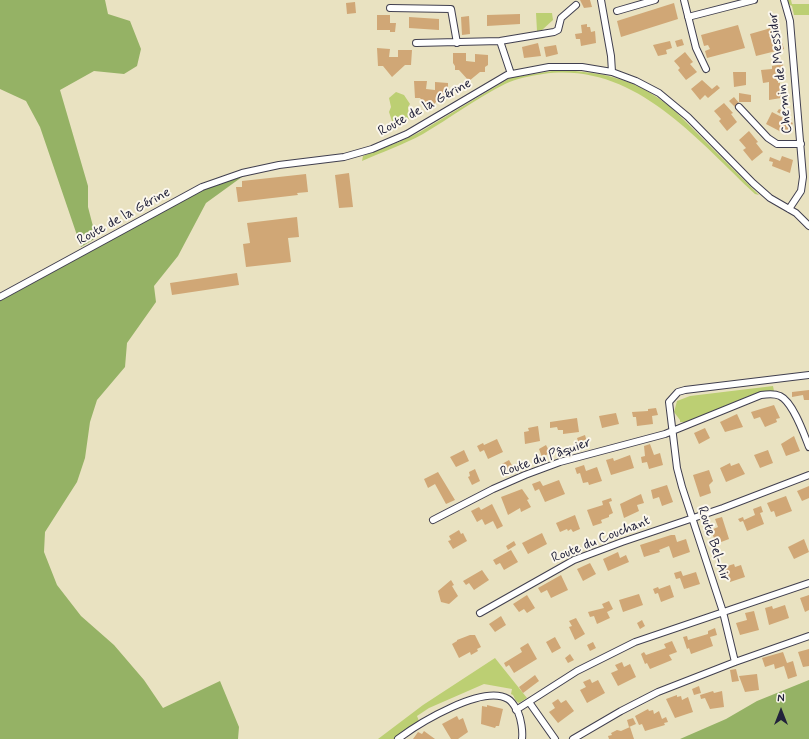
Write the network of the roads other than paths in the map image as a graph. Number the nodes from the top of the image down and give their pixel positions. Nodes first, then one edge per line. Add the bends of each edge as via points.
1 (601, 0) edge
2 (654, 0) edge
3 (684, 0) edge
4 (754, 0) edge
5 (784, 0) edge
6 (576, 5) dead end
7 (390, 8) dead end
8 (617, 10) dead end
9 (688, 18) junction
10 (500, 41) junction
11 (457, 42) junction
12 (416, 43) dead end
13 (706, 69) dead end
14 (612, 72) junction
15 (511, 74) junction
16 (739, 107) dead end
17 (801, 144) junction
18 (789, 209) junction
19 (809, 226) edge
20 (0, 297) edge
21 (809, 375) edge
22 (672, 431) junction
23 (809, 447) edge
24 (809, 474) edge
25 (692, 519) junction
26 (432, 520) dead end
27 (809, 583) edge
28 (722, 612) junction
29 (480, 613) dead end
30 (809, 636) edge
31 (735, 662) junction
32 (530, 702) junction
33 (516, 710) junction
34 (398, 739) edge
35 (522, 739) edge
36 (555, 739) edge
37 (573, 739) edge

1 - 14 street
2 - 8 street
3 - 9 street
4 - 9 street, Chemin de Messidor
5 - 17 street, Chemin de Messidor via 790,21
6 - 10 street via 560,18 558,30 554,32
7 - 11 street via 451,10
9 - 13 street via 696,48
10 - 11 street
10 - 15 street
11 - 12 street
14 - 15 street, Route de la Gérine via 570,66
14 - 18 street, Route de la Gérine via 636,81 668,100 753,183 770,198
15 - 20 street, Route de la Gérine via 407,134 372,149 344,157 279,165 242,173 202,187
16 - 17 street, Chemin de Messidor via 777,144
17 - 18 street, Chemin de Messidor via 803,177 800,191
18 - 19 street, Route de la Gérine
21 - 22 street, Route Bel-Air via 678,392 669,402
22 - 23 street, Route du Pâquier via 761,395 775,395 785,399
22 - 25 street, Route Bel-Air via 677,468
22 - 26 street, Route du Pâquier via 560,462 493,489
24 - 25 street, Route du Couchant
25 - 28 street, Route Bel-Air
25 - 29 street, Route du Couchant via 574,560
27 - 28 street
28 - 31 street, Route Bel-Air
28 - 32 street via 615,651
30 - 31 street
31 - 37 street via 658,692
32 - 33 street
32 - 36 street
33 - 34 street via 508,699 489,696 472,700 426,720
33 - 35 street via 520,719

